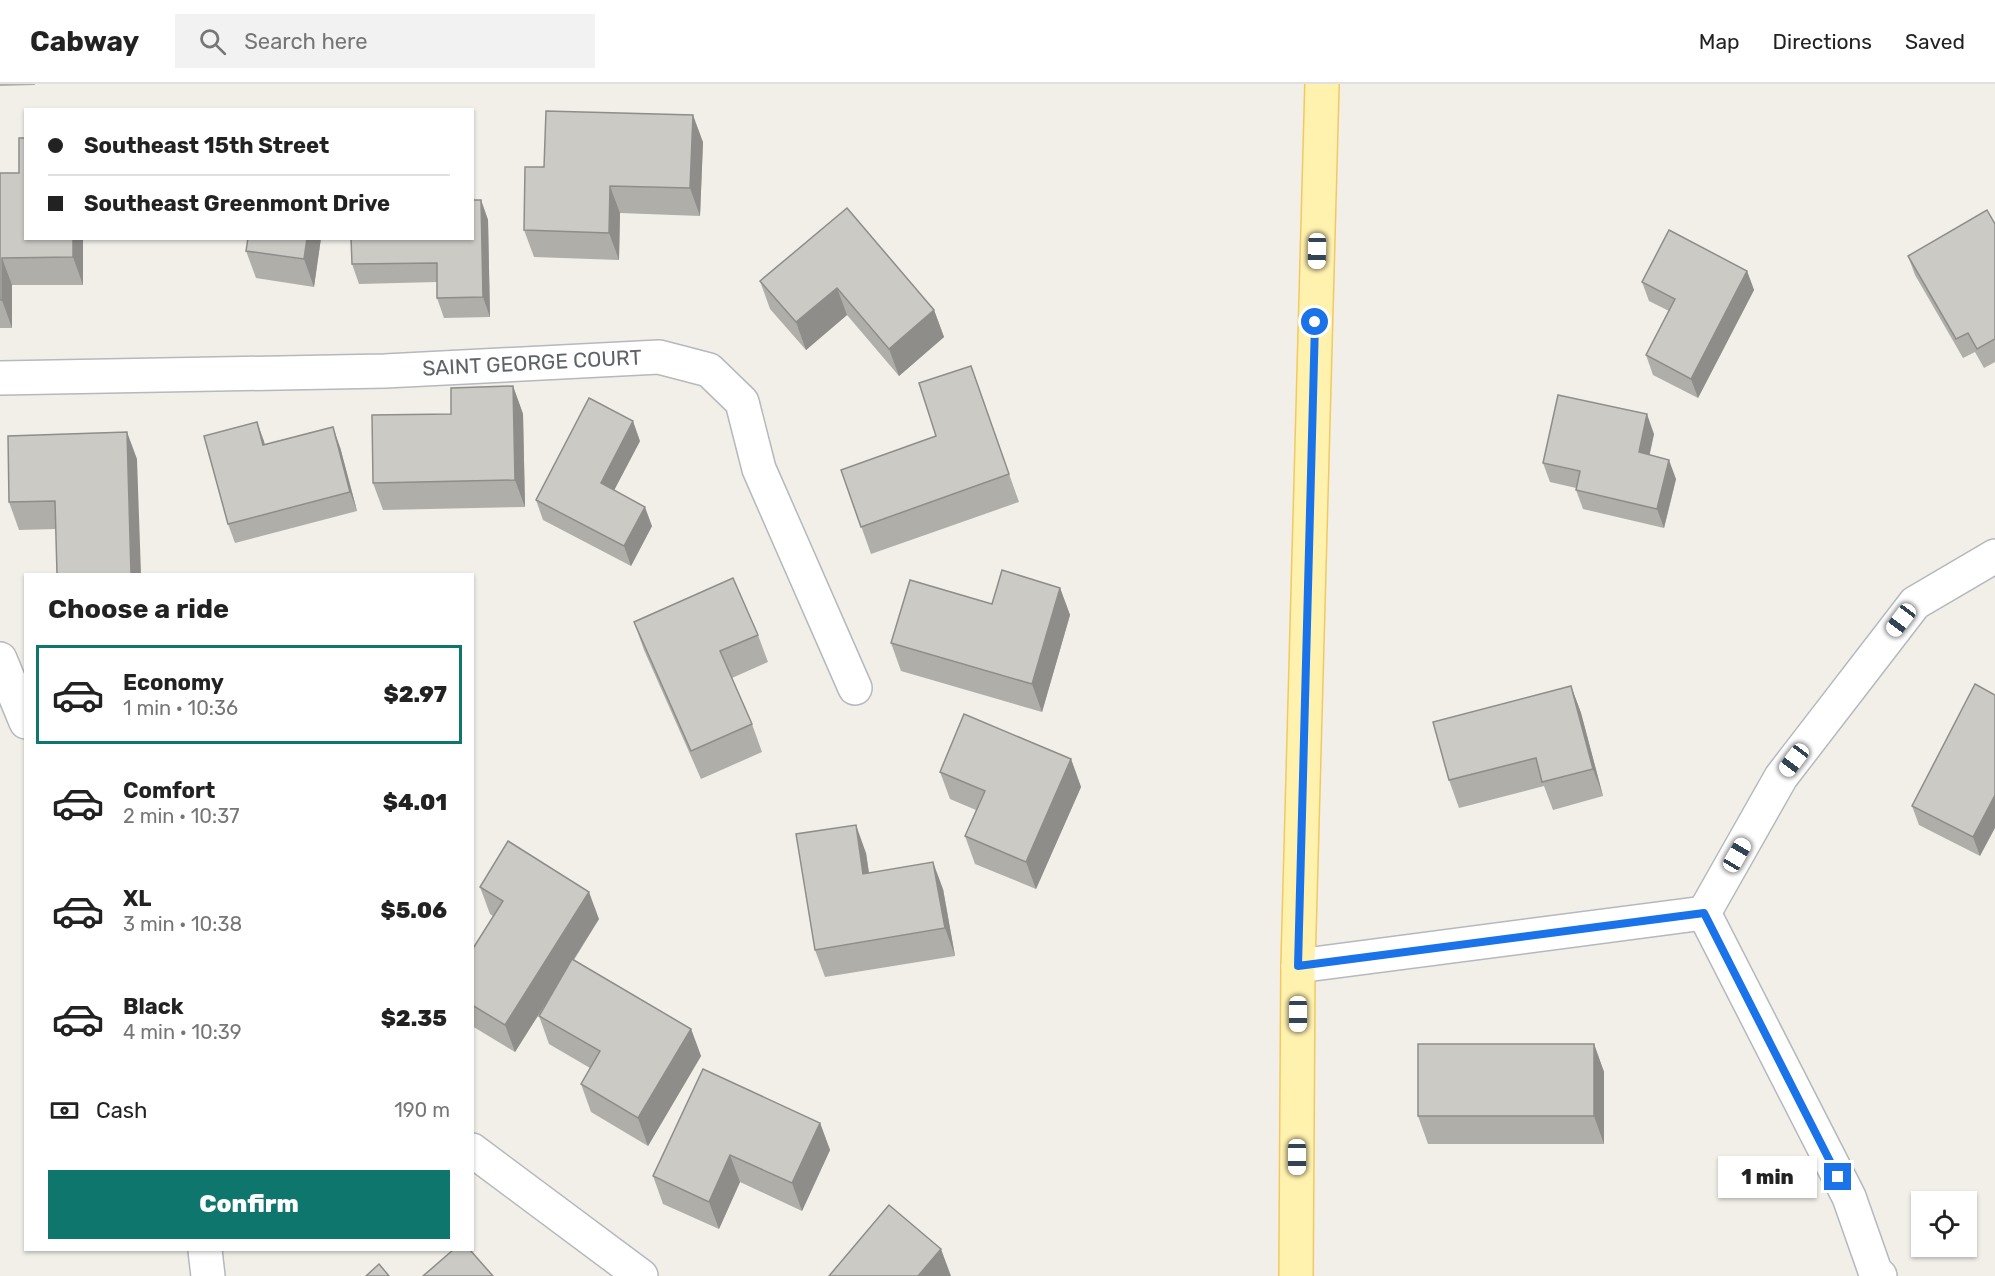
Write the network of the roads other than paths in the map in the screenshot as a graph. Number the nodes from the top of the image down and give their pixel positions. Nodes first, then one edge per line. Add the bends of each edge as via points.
1 (1322, 84) edge
2 (0, 378) edge
3 (1995, 556) edge
4 (0, 659) edge
5 (855, 688) dead end
6 (24, 717) edge
7 (1704, 913) junction
8 (1298, 966) junction
9 (474, 1151) edge
10 (205, 1251) edge
11 (208, 1276) edge
12 (641, 1276) edge
13 (1296, 1276) edge
14 (1880, 1276) edge

1 - 8 main road
2 - 5 street, SAINT GEORGE COURT via 386,371 659,357 709,370 742,402 759,469
3 - 7 street via 1915,603 1781,777
4 - 6 street
7 - 8 street
7 - 14 street via 1849,1197
8 - 13 main road
9 - 12 street
10 - 11 street

